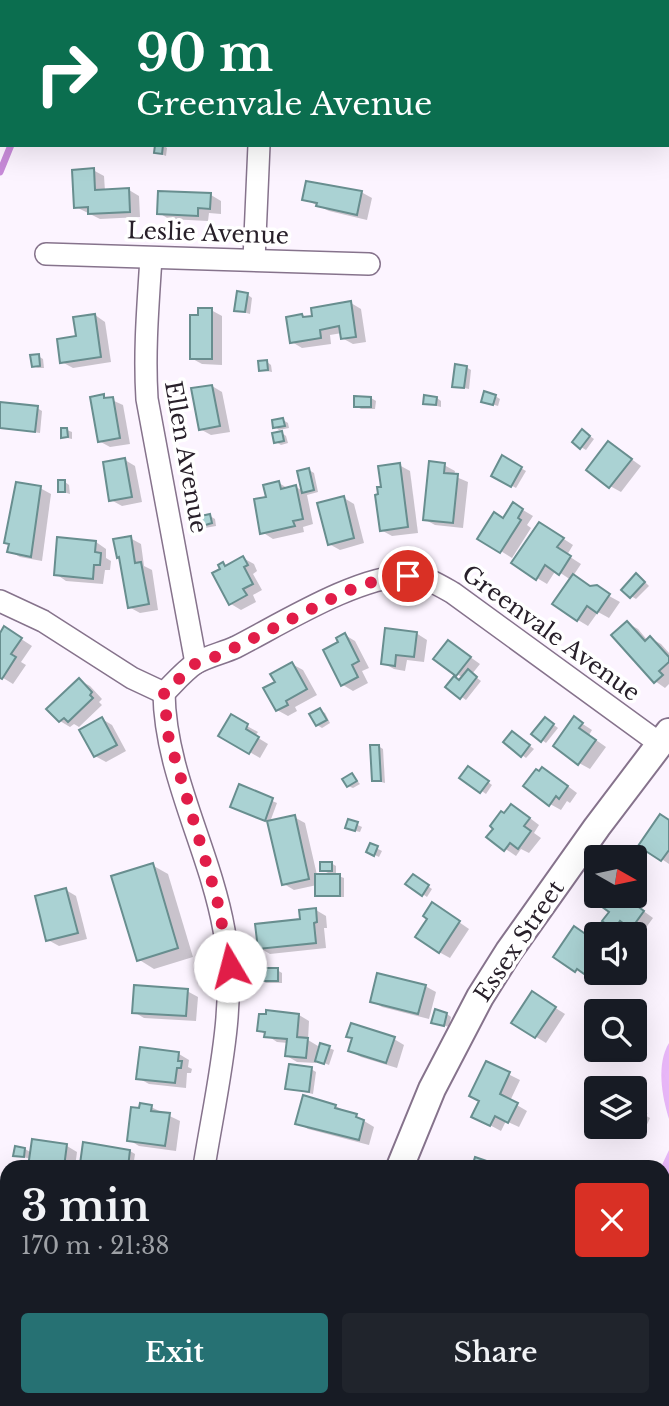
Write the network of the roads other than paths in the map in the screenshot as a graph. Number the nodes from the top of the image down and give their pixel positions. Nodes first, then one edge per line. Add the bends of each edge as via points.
1 (259, 147) edge
2 (46, 254) dead end
3 (151, 258) junction
4 (254, 260) junction
5 (369, 264) dead end
6 (0, 601) edge
7 (196, 663) junction
8 (164, 693) junction
9 (664, 738) edge
10 (205, 1160) edge
11 (403, 1160) edge

1 - 4 street
2 - 3 street, Leslie Avenue
3 - 4 street, Leslie Avenue
3 - 7 street, Ellen Avenue via 145,344 148,400
4 - 5 street, Leslie Avenue
6 - 8 street via 43,621
7 - 8 street, Greenvale Avenue
7 - 9 street, Greenvale Avenue via 368,583 423,578 453,593
8 - 10 street via 168,735 217,899 230,966
9 - 11 street, Essex Street via 509,951 444,1064

